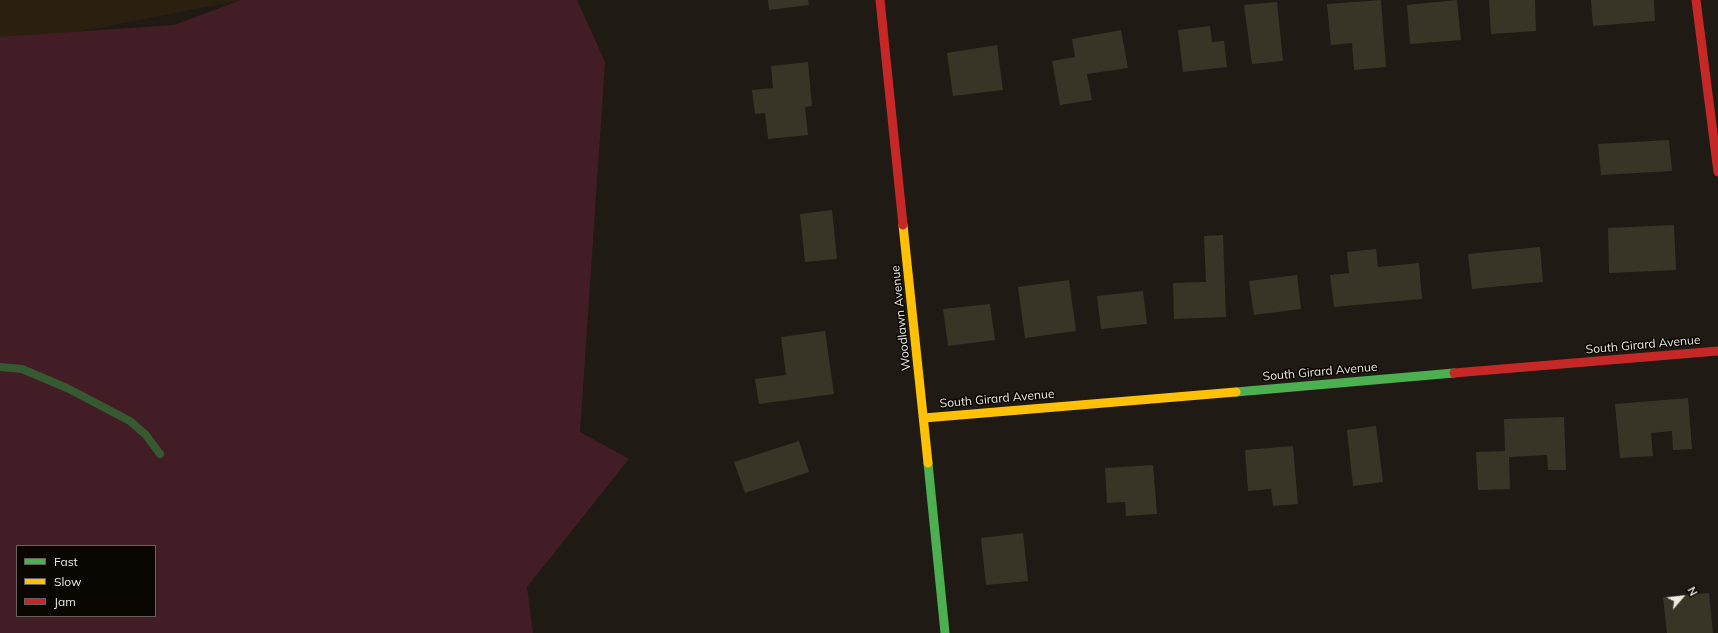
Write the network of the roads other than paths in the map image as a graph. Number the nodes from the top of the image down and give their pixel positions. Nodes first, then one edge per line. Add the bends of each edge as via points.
1 (880, 0) edge
2 (1696, 0) edge
3 (1718, 172) edge
4 (1718, 350) edge
5 (924, 418) junction
6 (945, 633) edge

1 - 5 street, Woodlawn Avenue
2 - 3 street
4 - 5 street, South Girard Avenue
5 - 6 street, Woodlawn Avenue

